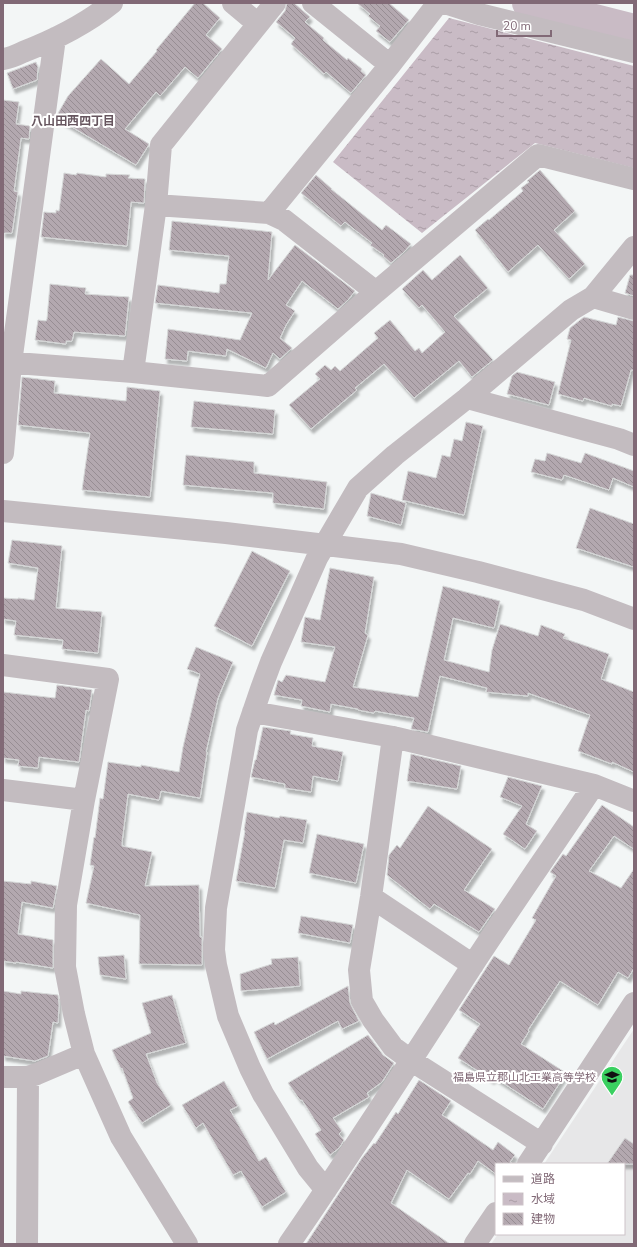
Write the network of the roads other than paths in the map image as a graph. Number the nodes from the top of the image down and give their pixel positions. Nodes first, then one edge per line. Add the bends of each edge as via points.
1 (112, 3) edge
2 (233, 3) edge
3 (275, 3) edge
4 (312, 3) edge
5 (438, 3) edge
6 (445, 3) edge
7 (258, 24) junction
8 (55, 38) junction
9 (634, 52) edge
10 (3, 59) edge
11 (390, 65) junction
12 (634, 179) edge
13 (156, 205) junction
14 (269, 213) junction
15 (634, 247) edge
16 (376, 292) junction
17 (593, 297) junction
18 (634, 309) edge
19 (7, 363) edge
20 (133, 372) junction
21 (467, 398) junction
22 (634, 445) edge
23 (3, 453) edge
24 (3, 511) edge
25 (324, 545) junction
26 (634, 619) edge
27 (3, 665) edge
28 (253, 712) junction
29 (393, 736) junction
30 (594, 785) junction
31 (3, 790) edge
32 (84, 800) junction
33 (634, 801) edge
34 (371, 897) junction
35 (473, 965) junction
36 (634, 1003) edge
37 (84, 1054) junction
38 (412, 1061) junction
39 (3, 1077) edge
40 (28, 1077) junction
41 (542, 1144) junction
42 (529, 1163) edge
43 (326, 1190) junction
44 (495, 1214) edge
45 (27, 1244) edge
46 (187, 1244) edge
47 (289, 1244) edge
48 (475, 1244) edge

1 - 8 street
2 - 7 street
3 - 7 street
4 - 11 street
5 - 11 street
6 - 9 street via 478,14
7 - 13 street via 161,145
8 - 10 street
8 - 19 street
11 - 14 street
12 - 16 street via 538,155
13 - 14 street
13 - 20 street
14 - 16 street via 284,220
15 - 17 street
16 - 20 street via 268,386
17 - 18 street
17 - 21 street via 571,310
19 - 20 street
19 - 23 street
21 - 22 street
21 - 25 street via 358,488
24 - 25 street
25 - 26 street via 401,554 478,572 584,600
25 - 28 street via 274,656
27 - 32 street via 108,679
28 - 29 street
28 - 43 street via 241,759 216,908 216,965 228,1016 250,1068 308,1168
29 - 30 street
29 - 34 street
30 - 33 street
30 - 35 street
31 - 32 street
32 - 37 street via 66,905 65,967
34 - 35 street
34 - 38 street via 359,970 362,1001 393,1047
35 - 38 street
36 - 41 street
37 - 40 street
37 - 46 street via 121,1137
38 - 41 street
38 - 43 street
39 - 40 street
40 - 45 street
41 - 42 street
43 - 47 street
44 - 48 street

